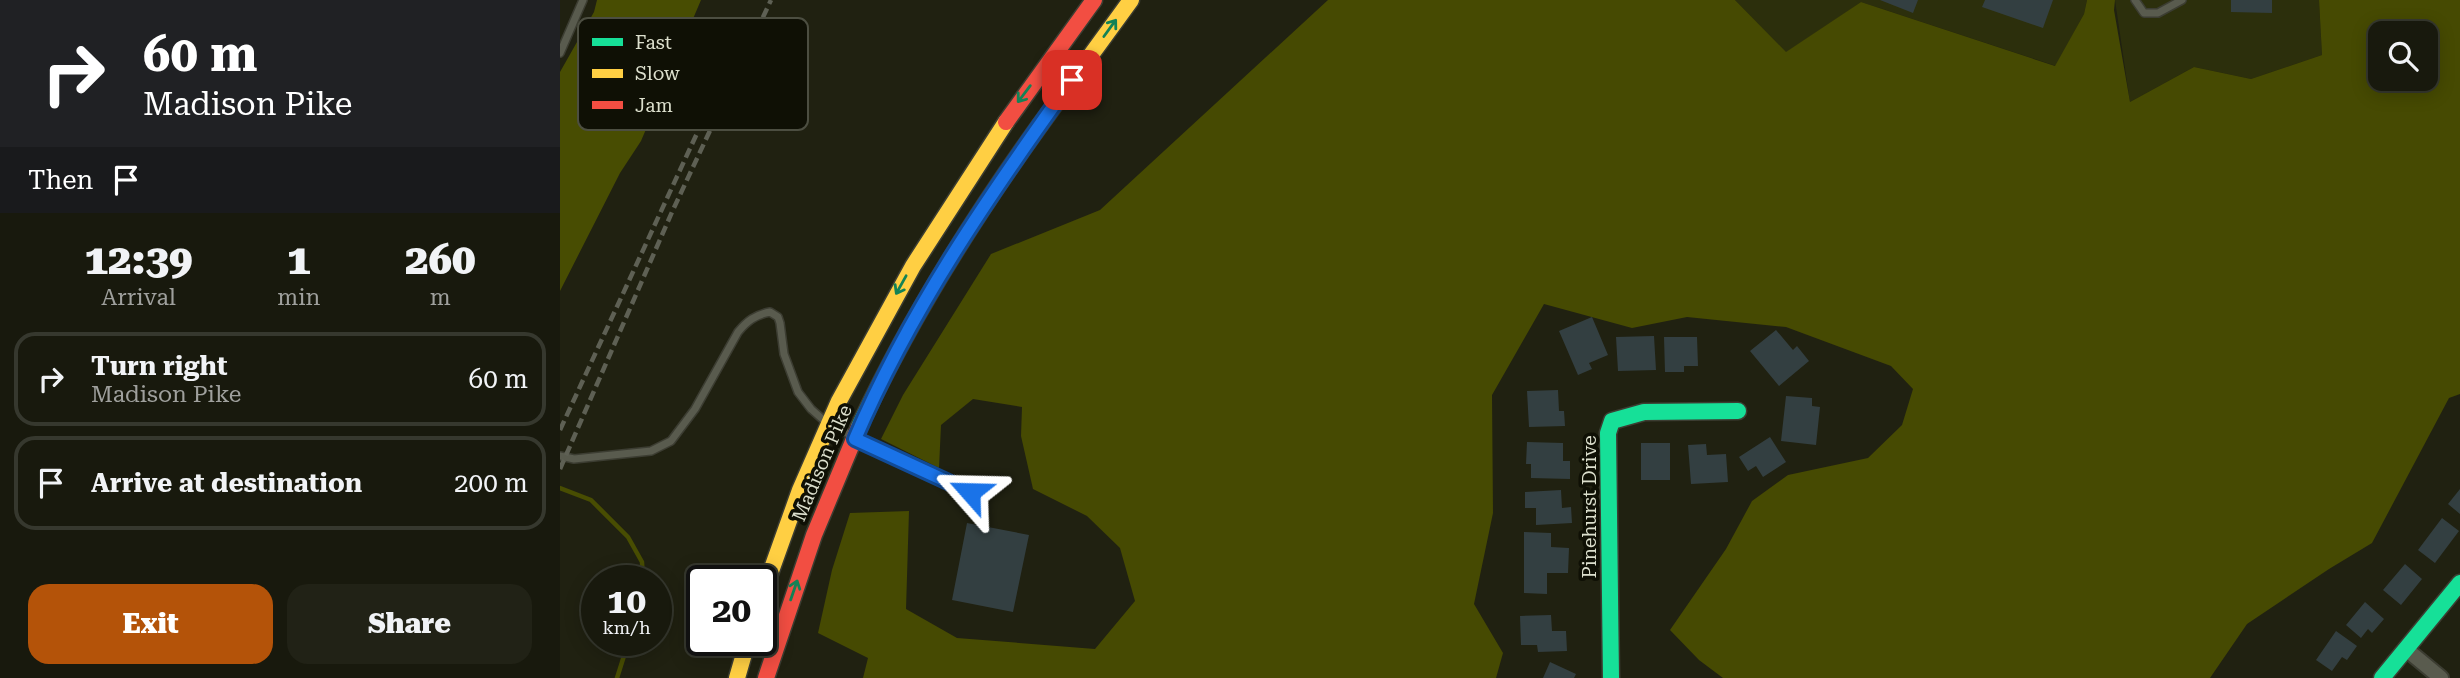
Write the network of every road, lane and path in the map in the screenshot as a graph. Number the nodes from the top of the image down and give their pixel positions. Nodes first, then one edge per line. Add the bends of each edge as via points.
1 (583, 0) edge
2 (1094, 0) edge
3 (1131, 0) edge
4 (2135, 0) edge
5 (2182, 0) edge
6 (560, 53) edge
7 (1738, 411) dead end
8 (828, 424) junction
9 (855, 439) junction
10 (560, 456) edge
11 (970, 492) dead end
12 (773, 565) edge
13 (2460, 583) edge
14 (2406, 649) junction
15 (743, 656) edge
16 (737, 678) edge
17 (766, 678) edge
18 (1611, 678) edge
19 (2382, 678) edge
20 (2441, 678) edge

1 - 6 lane
2 -> 8 main road, Madison Pike via 968,174 914,262
9 -> 3 main road, Madison Pike via 920,308 965,234
4 - 5 lane via 2144,13 2158,13
7 - 18 main road, Pinehurst Drive via 1644,412 1612,421 1608,433
8 - 9 lane
8 - 10 lane via 797,392 778,317 770,312 747,321 737,332 695,409 671,441 651,451 574,459
8 - 12 main road, Madison Pike
9 - 11 lane
17 -> 9 main road, Madison Pike via 812,540
13 - 14 main road
14 - 19 main road
14 - 20 street
15 - 16 main road

